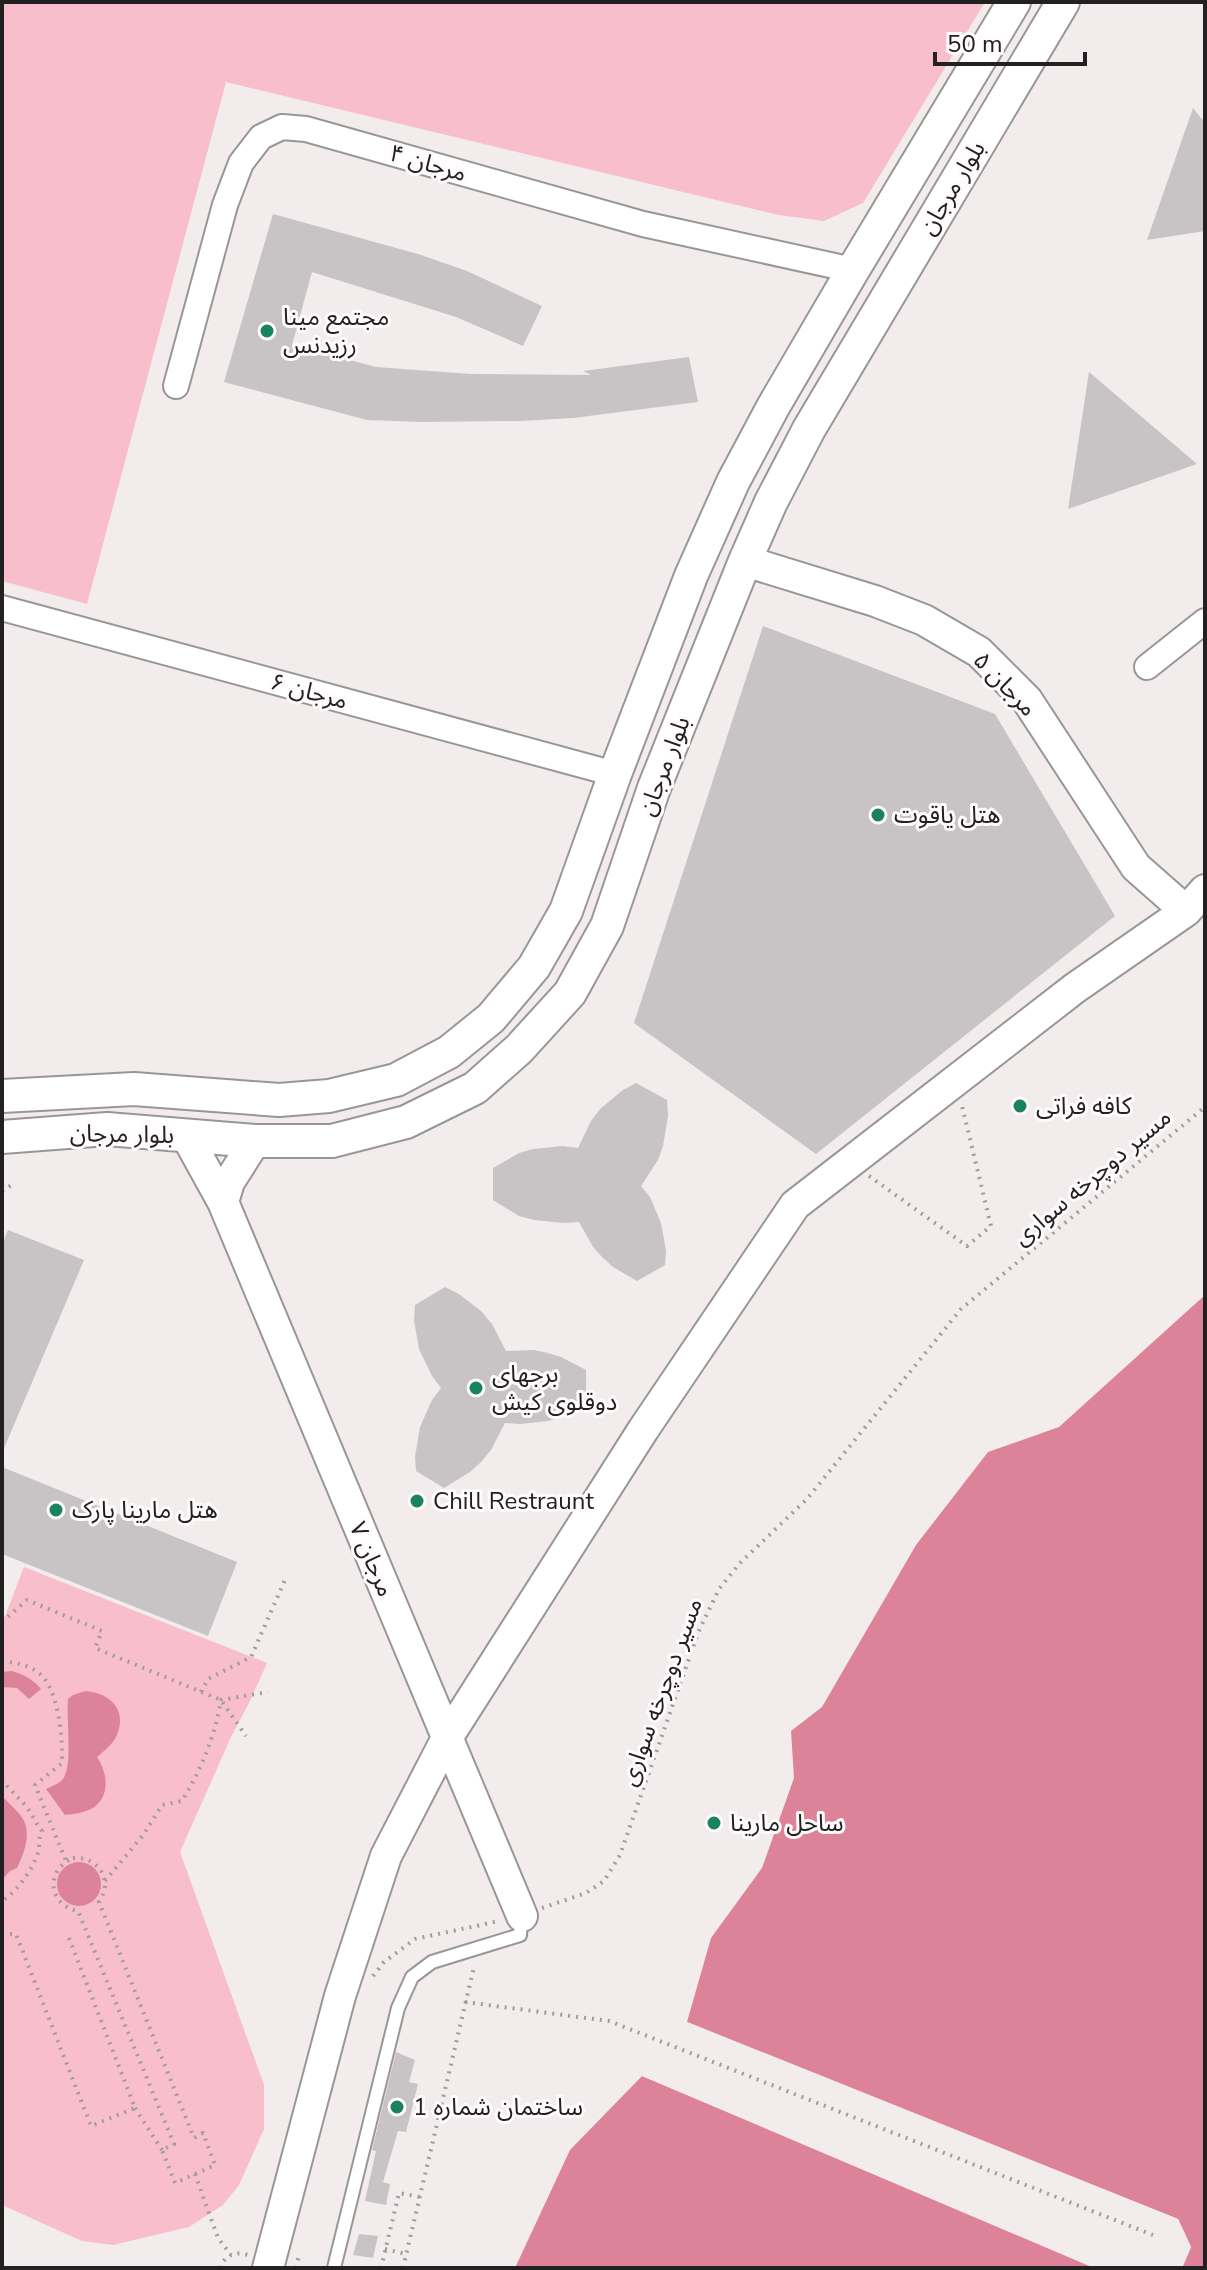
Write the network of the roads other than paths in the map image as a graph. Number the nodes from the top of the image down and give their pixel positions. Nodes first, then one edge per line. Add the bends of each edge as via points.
1 (1014, 2) edge
2 (1063, 2) edge
3 (853, 270) junction
4 (176, 386) dead end
5 (745, 561) junction
6 (2, 608) edge
7 (1205, 621) edge
8 (1147, 667) dead end
9 (615, 774) junction
10 (654, 788) junction
11 (1196, 900) edge
12 (2, 1096) edge
13 (186, 1135) junction
14 (2, 1137) edge
15 (255, 1141) junction
16 (223, 1202) junction
17 (447, 1738) junction
18 (522, 1916) joint
19 (260, 2262) edge
20 (334, 2268) edge

1 - 3 main road, بلوار مرجان
2 - 5 main road, بلوار مرجان via 809,429
3 - 4 street, مرجان ۴ via 643,224 306,129 282,127 261,137 241,163
3 - 9 main road, بلوار مرجان via 733,482
5 - 10 main road, بلوار مرجان
5 - 11 street, مرجان ۵ via 924,620 979,652 1027,700 1136,867
6 - 9 street, مرجان ۶
7 - 8 street
9 - 10 main road
9 - 12 main road, بلوار مرجان via 566,911 534,967 491,1018 449,1052 396,1080 329,1096 279,1100 134,1089
10 - 15 main road, بلوار مرجان via 607,926 570,993 475,1088 406,1122 332,1141
11 - 17 street via 795,1205 643,1430
13 - 14 main road, بلوار مرجان via 107,1129
13 - 15 main road, بلوار مرجان
13 - 16 street, مرجان ۷
15 - 16 street
16 - 17 street, مرجان ۷
17 - 18 street, مرجان ۷
17 - 19 street via 386,1856
18 - 20 lane via 520,1935 432,1962 412,1977 398,2008

